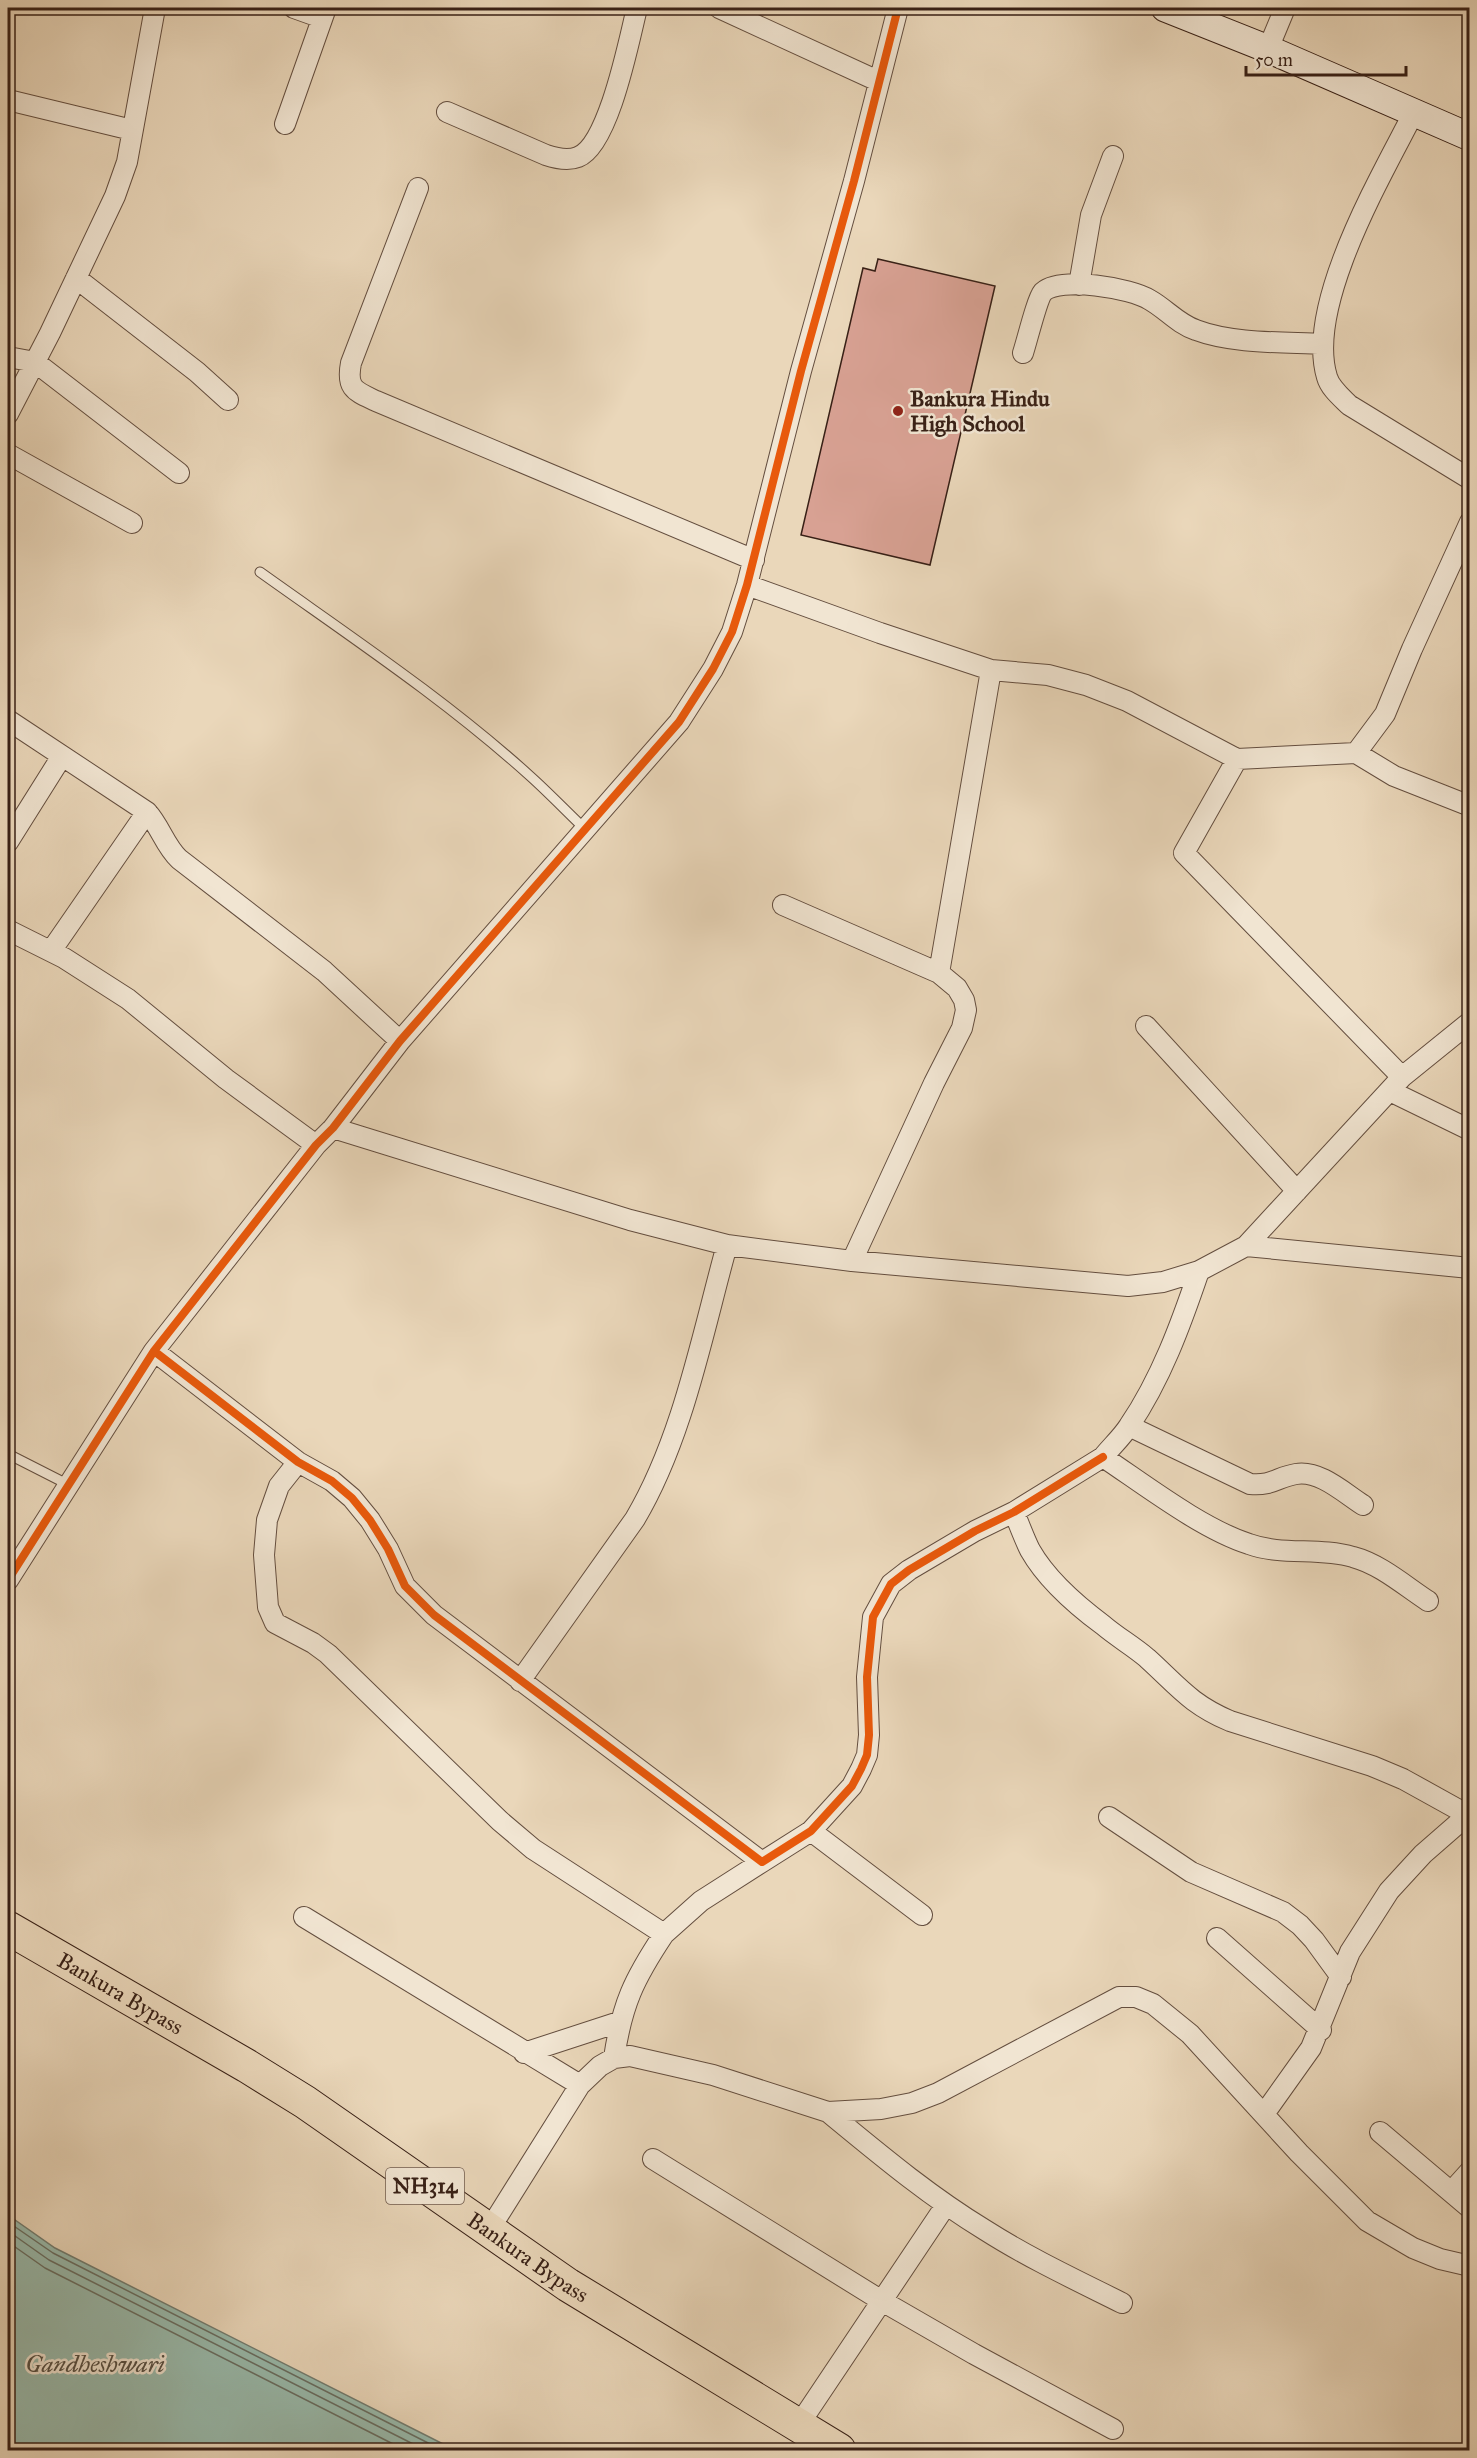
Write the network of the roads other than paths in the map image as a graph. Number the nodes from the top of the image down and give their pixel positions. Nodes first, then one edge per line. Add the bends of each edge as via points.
1 (156, 8) edge
2 (294, 8) edge
3 (637, 8) edge
4 (719, 8) edge
5 (898, 8) edge
6 (1165, 8) edge
7 (1285, 8) edge
8 (324, 13) edge
9 (1268, 49) junction
10 (878, 81) junction
11 (8, 100) edge
12 (447, 112) dead end
13 (1414, 112) junction
14 (285, 124) dead end
15 (132, 130) junction
16 (1470, 137) edge
17 (1113, 156) dead end
18 (418, 189) dead end
19 (76, 278) junction
20 (1078, 285) junction
21 (1323, 345) junction
22 (1023, 353) dead end
23 (8, 357) edge
24 (35, 362) junction
25 (228, 400) dead end
26 (8, 414) edge
27 (8, 454) edge
28 (179, 473) dead end
29 (1470, 478) edge
30 (1470, 522) edge
31 (132, 523) dead end
32 (754, 560) junction
33 (260, 572) dead end
34 (747, 585) junction
35 (991, 670) junction
36 (8, 720) edge
37 (1356, 753) junction
38 (62, 756) junction
39 (1237, 759) junction
40 (1470, 806) edge
41 (147, 812) junction
42 (586, 830) junction
43 (8, 842) edge
44 (783, 905) dead end
45 (8, 930) edge
46 (51, 951) junction
47 (939, 973) junction
48 (1470, 1022) edge
49 (1146, 1026) dead end
50 (400, 1041) junction
51 (1396, 1084) junction
52 (333, 1128) junction
53 (1470, 1130) edge
54 (316, 1144) junction
55 (1297, 1191) junction
56 (727, 1245) junction
57 (1246, 1246) junction
58 (852, 1261) junction
59 (1470, 1268) edge
60 (1199, 1271) junction
61 (154, 1351) junction
62 (1129, 1426) junction
63 (8, 1454) edge
64 (1103, 1457) junction
65 (298, 1462) junction
66 (69, 1485) junction
67 (1363, 1505) dead end
68 (1014, 1512) junction
69 (8, 1580) edge
70 (1428, 1601) dead end
71 (520, 1682) junction
72 (1469, 1814) edge
73 (1109, 1817) dead end
74 (812, 1831) junction
75 (762, 1862) junction
76 (922, 1915) dead end
77 (304, 1917) dead end
78 (8, 1928) edge
79 (664, 1934) junction
80 (1217, 1938) dead end
81 (1341, 1977) junction
82 (619, 2022) junction
83 (1321, 2030) junction
84 (524, 2053) junction
85 (614, 2058) junction
86 (580, 2085) junction
87 (828, 2112) junction
88 (1264, 2114) junction
89 (1380, 2132) dead end
90 (653, 2159) dead end
91 (1470, 2171) edge
92 (1452, 2192) junction
93 (946, 2205) junction
94 (1470, 2208) edge
95 (489, 2230) junction
96 (1470, 2266) edge
97 (882, 2301) junction
98 (1122, 2303) dead end
99 (798, 2426) junction
100 (1113, 2430) dead end
101 (839, 2451) edge

1 - 15 street
2 - 8 street
3 - 12 street via 605,122 595,142 578,158 546,155
4 - 10 street
5 - 10 street
6 - 9 street
7 - 9 street
8 - 14 street
9 - 13 street
10 - 32 street
11 - 15 street
13 - 16 street
13 - 21 street via 1345,256 1323,330
15 - 19 street via 127,162 115,196
17 - 20 street via 1091,215
18 - 32 street via 351,363 351,386 376,401
19 - 24 street
19 - 25 street
20 - 21 street via 1138,293 1180,322 1214,335
20 - 22 street via 1050,287 1041,294
21 - 29 street via 1327,378 1349,405
23 - 24 street
24 - 26 street
24 - 28 street
27 - 31 street
30 - 37 street via 1384,714
32 - 34 street
33 - 42 lane via 416,684 530,776
34 - 35 street
34 - 42 street via 732,632 679,722
35 - 39 street via 1048,675 1086,685 1128,701
35 - 47 street
36 - 38 street
37 - 39 street
37 - 40 street via 1394,776
38 - 41 street
38 - 43 street
39 - 51 street via 1184,852
41 - 46 street
41 - 50 street via 171,852 324,971
42 - 50 street
44 - 47 street
45 - 46 street
46 - 54 street via 128,999
47 - 58 street via 957,988 964,1000 962,1028
48 - 51 street
49 - 55 street
50 - 52 street
51 - 53 street
51 - 55 street
52 - 54 street
52 - 56 street via 630,1220
54 - 61 street
55 - 57 street
56 - 58 street
56 - 71 street via 682,1407 650,1493
57 - 59 street
57 - 60 street
58 - 60 street via 1128,1286 1163,1282
60 - 62 street via 1169,1352
61 - 65 street
61 - 66 street
62 - 64 street
62 - 67 street via 1250,1484 1272,1484 1294,1474 1307,1474
63 - 66 lane
64 - 68 street
64 - 70 street via 1235,1540 1274,1550 1354,1557
65 - 71 street via 332,1481 352,1498 370,1520 405,1586 417,1600
65 - 79 street via 279,1486 267,1520 264,1555 268,1607 275,1623 328,1654 533,1849
66 - 69 street
68 - 72 street via 1030,1550 1066,1594 1199,1705 1230,1721 1372,1766
68 - 74 street via 909,1570 891,1584 881,1599 873,1617 867,1677 867,1755 852,1786
71 - 75 street
72 - 81 street via 1423,1854 1389,1891 1350,1952
73 - 81 street via 1191,1872 1283,1912 1314,1940
74 - 75 street
74 - 76 street
75 - 79 street via 701,1901
77 - 84 street
78 - 95 highway, Bankura Bypass / NH314 via 266,2078
79 - 82 street via 641,1968
80 - 83 street
81 - 83 street
82 - 84 street
82 - 85 street
83 - 88 street
84 - 86 street
85 - 86 street
85 - 87 street via 630,2056 713,2075
86 - 95 street
87 - 88 street via 912,2103 1119,1997 1136,1997 1153,2004 1190,2034
87 - 93 street
88 - 96 street via 1367,2221 1413,2248
89 - 92 street
90 - 97 street
91 - 92 street
92 - 94 street
93 - 97 street
93 - 98 street via 1043,2264
95 - 99 highway, Bankura Bypass / NH314 via 568,2285
97 - 99 street
97 - 100 street
99 - 101 highway, Bankura Bypass / NH314

